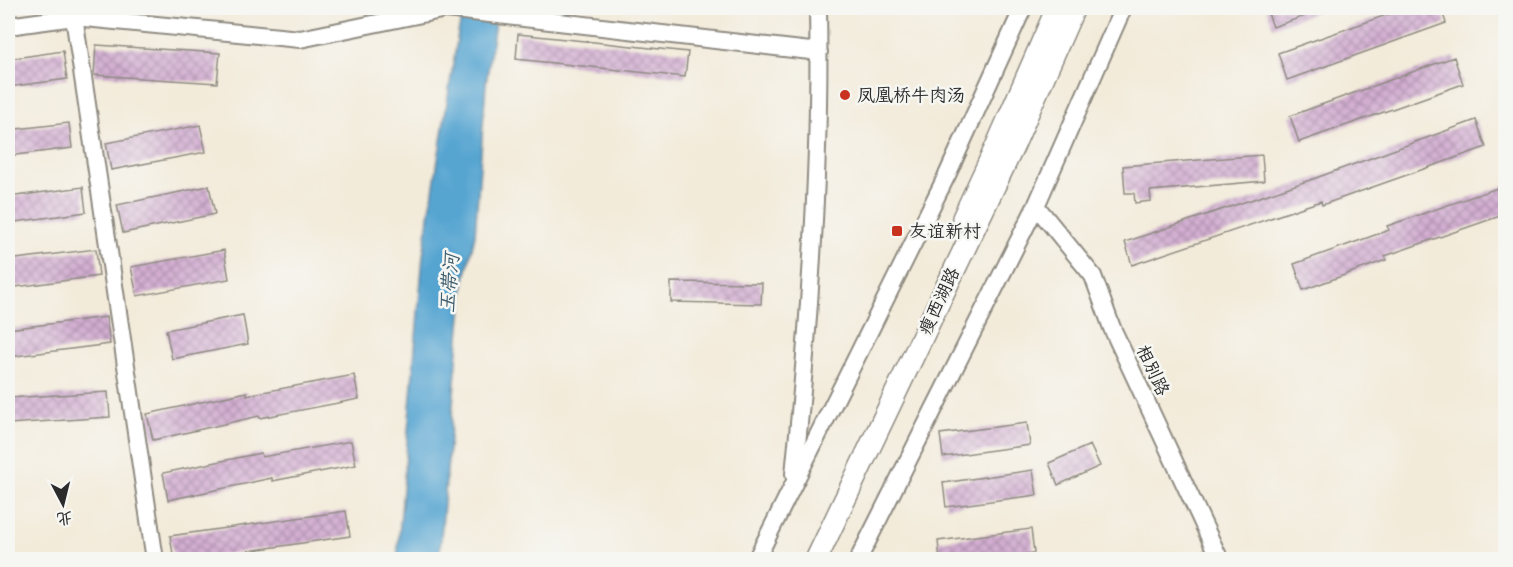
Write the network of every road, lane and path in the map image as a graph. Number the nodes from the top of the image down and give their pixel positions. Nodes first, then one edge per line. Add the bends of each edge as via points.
1 (818, 8) edge
2 (1023, 8) edge
3 (1057, 8) edge
4 (1074, 8) edge
5 (1123, 8) edge
6 (74, 16) junction
7 (8, 26) edge
8 (819, 52) junction
9 (1036, 206) junction
10 (793, 484) junction
11 (155, 560) edge
12 (756, 560) edge
13 (801, 560) edge
14 (816, 560) edge
15 (858, 560) edge
16 (1220, 560) edge

1 - 8 street
2 - 10 street via 948,173
3 - 13 main road, 瘦西湖路 via 996,147
4 - 14 main road, 瘦西湖路 via 1013,147
5 - 9 street
6 - 7 street
6 - 8 street via 300,39 446,9
6 - 11 street
8 - 10 street via 813,241
9 - 15 street
9 - 16 street, 相别路 via 1093,276 1112,328
10 - 12 street

